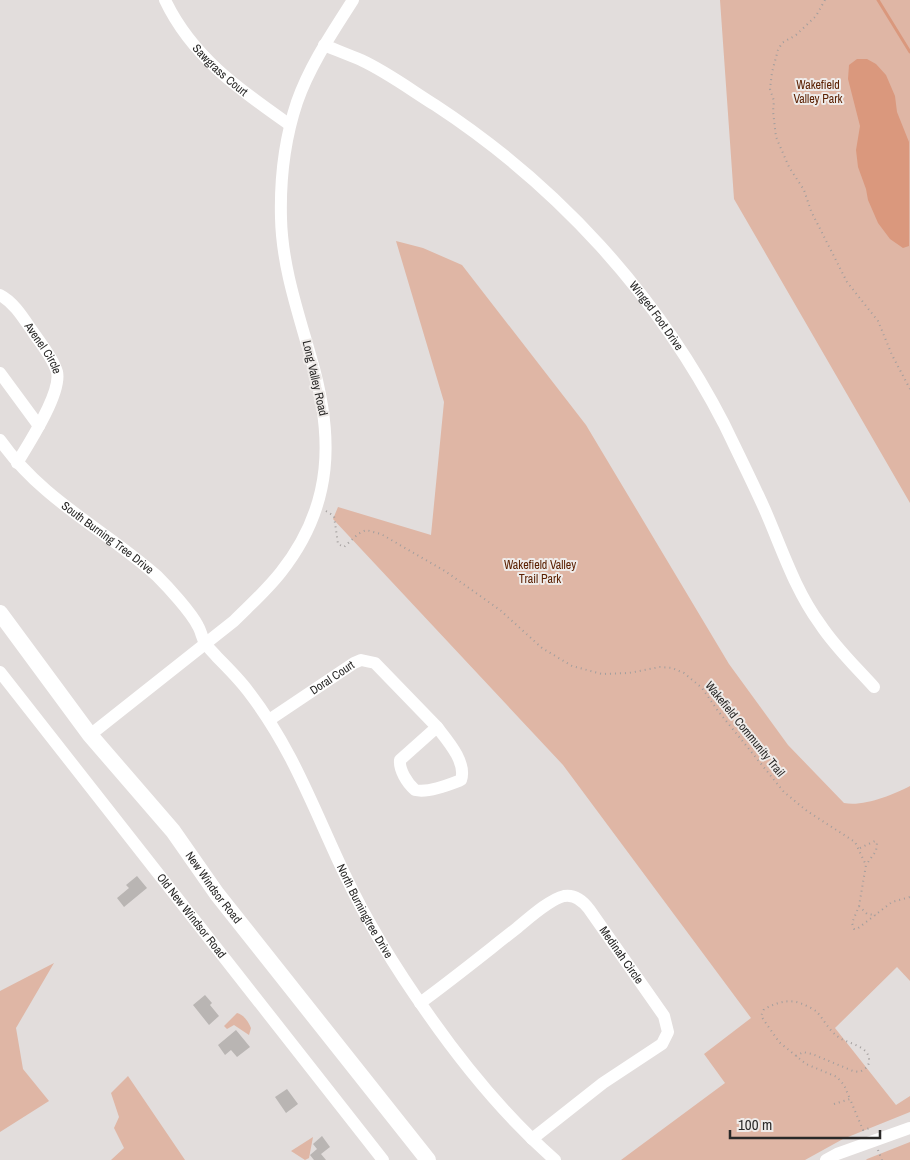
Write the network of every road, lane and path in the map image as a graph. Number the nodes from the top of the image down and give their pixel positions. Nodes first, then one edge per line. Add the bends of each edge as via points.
1 (165, 0) edge
2 (353, 0) edge
3 (825, 0) edge
4 (324, 46) junction
5 (290, 125) junction
6 (0, 295) edge
7 (0, 373) edge
8 (910, 389) edge
9 (39, 426) junction
10 (0, 440) edge
11 (17, 463) junction
12 (317, 506) junction
13 (0, 613) edge
14 (205, 644) junction
15 (0, 672) edge
16 (874, 687) dead end
17 (269, 720) junction
18 (437, 727) junction
19 (90, 735) junction
20 (859, 848) junction
21 (866, 865) junction
22 (910, 896) edge
23 (859, 906) junction
24 (876, 915) junction
25 (420, 1003) junction
26 (796, 1056) junction
27 (850, 1099) junction
28 (834, 1104) dead end
29 (910, 1128) edge
30 (532, 1139) junction
31 (875, 1141) junction
32 (834, 1158) edge
33 (383, 1160) edge
34 (428, 1160) edge
35 (555, 1160) edge
36 (882, 1160) edge

1 - 5 street, Sawgrass Court via 187,38 219,73
2 - 4 street, Long Valley Road
3 - 8 path via 816,16 782,43 778,50 770,89 776,137 847,282 878,321
4 - 5 street, Long Valley Road
4 - 16 street, Winged Foot Drive via 362,61 484,138 572,215 616,262 668,329 706,390 809,607 834,642
5 - 12 street, Long Valley Road via 281,220 288,274 324,414 327,449
6 - 9 street, Avenel Circle via 25,320 57,371 56,386
7 - 9 street
9 - 11 street, Avenel Circle
10 - 11 street, South Burning Tree Drive
11 - 14 street, South Burning Tree Drive via 58,502 158,577 198,625
12 - 14 street, Long Valley Road via 282,571 240,615
12 - 20 path, Wakefield Community Trail via 334,516 338,544 344,546 366,530 381,534 472,590 542,648 572,666 602,674 660,667 684,673 702,688 784,792
13 - 19 main road, New Windsor Road
14 - 17 street, North Burningtree Drive via 247,689
14 - 19 street, Long Valley Road
15 - 33 street, Old New Windsor Road
17 - 18 street, Doral Court via 361,660 375,663
17 - 25 street, North Burningtree Drive via 300,775 373,930
18 - 18 street, Doral Court via 458,757 462,775 454,782 415,790 402,772 400,760
19 - 34 main road, New Windsor Road via 173,831 217,894
20 - 21 path, Wakefield Community Trail
20 - 21 path via 877,843 876,851
21 - 23 path
22 - 24 path via 892,902
23 - 24 path via 867,914
23 - 24 path via 852,923 854,929
25 - 30 street, North Burningtree Drive via 489,1094
25 - 30 street, Medinah Circle via 559,898 566,895 582,900 664,1016 668,1032 662,1044 603,1083
26 - 26 path via 779,1042 761,1016 764,1009 786,1000 816,1011 837,1036 861,1048 869,1061 868,1066 859,1072 812,1054 803,1052
26 - 27 path via 838,1078
27 - 28 path
27 - 31 path via 863,1130 870,1128
29 - 31 street
30 - 35 street, North Burningtree Drive
31 - 32 street
31 - 36 path

